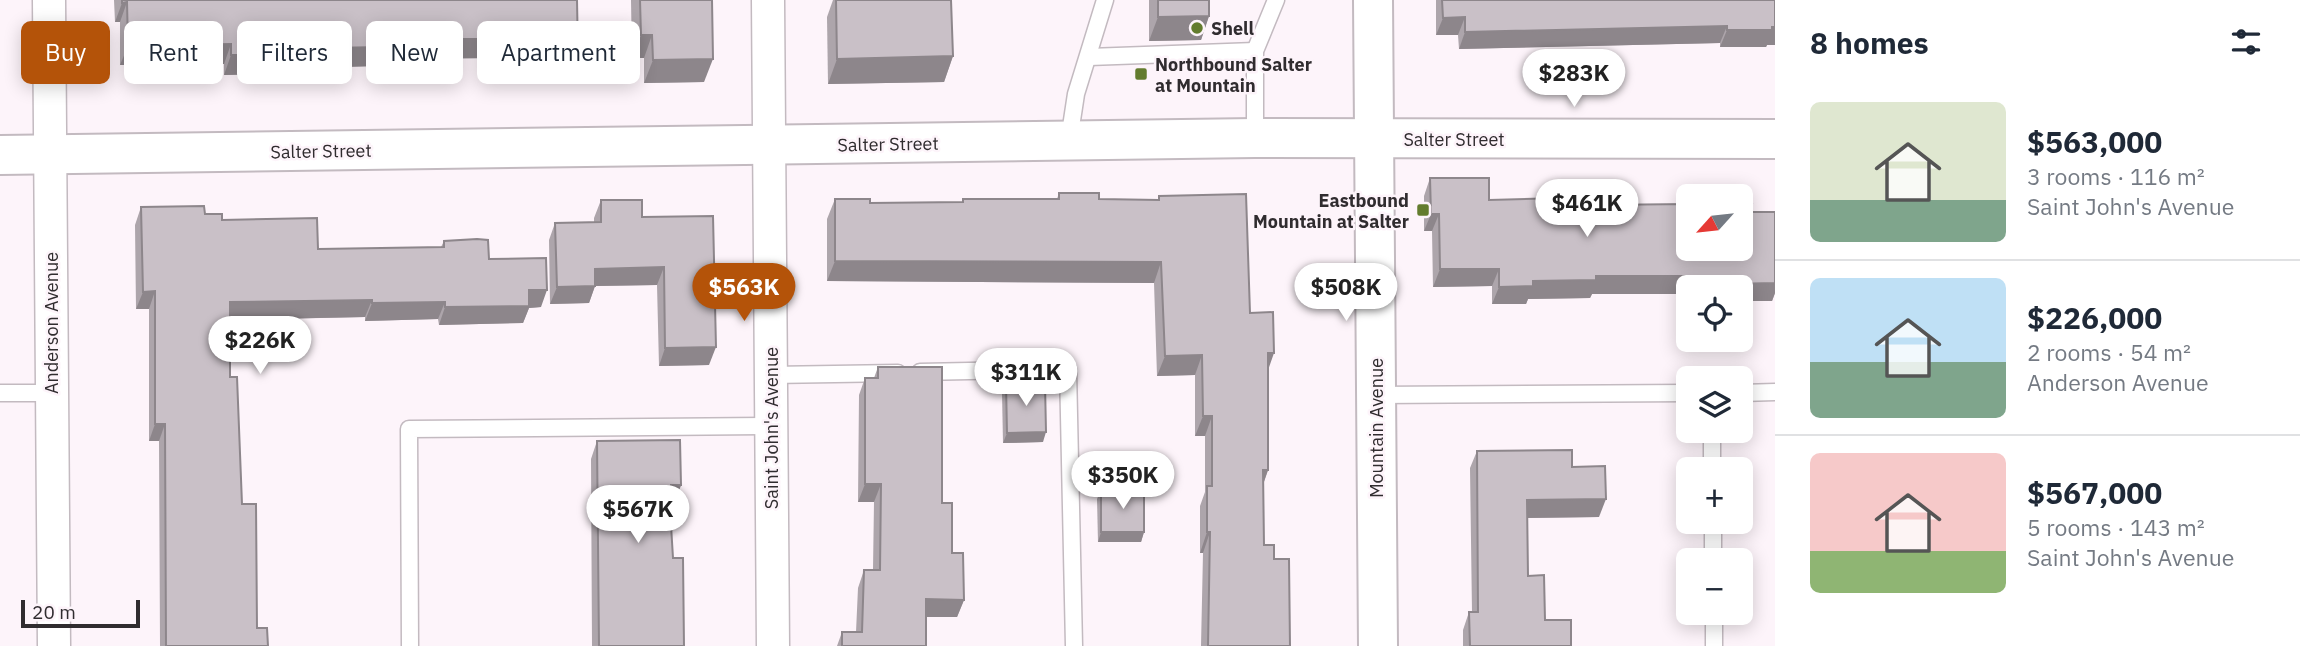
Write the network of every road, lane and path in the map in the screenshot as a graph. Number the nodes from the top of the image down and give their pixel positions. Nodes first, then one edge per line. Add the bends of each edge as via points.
1 (49, 0) edge
2 (768, 0) edge
3 (1105, 0) edge
4 (1276, 0) edge
5 (1373, 0) edge
6 (1255, 51) junction
7 (1089, 57) junction
8 (1255, 138) junction
9 (1374, 139) junction
10 (1775, 139) edge
11 (1069, 142) junction
12 (769, 145) junction
13 (50, 154) junction
14 (0, 155) edge
15 (771, 375) junction
16 (1775, 392) edge
17 (0, 393) edge
18 (52, 393) junction
19 (1676, 393) edge
20 (1753, 393) edge
21 (1376, 396) junction
22 (771, 426) junction
23 (1714, 625) edge
24 (54, 646) edge
25 (410, 646) edge
26 (773, 646) edge
27 (1074, 646) edge
28 (1378, 646) edge
29 (1714, 646) edge

1 - 13 street, Anderson Avenue
2 - 12 street, Saint John's Avenue
3 - 7 lane
4 - 6 lane
5 - 9 main road, Mountain Avenue
6 - 7 lane
6 - 8 lane
7 - 11 lane via 1076,94
8 - 9 main road, Salter Street
8 - 11 main road, Salter Street
9 - 10 main road, Salter Street
9 - 21 main road, Mountain Avenue
11 - 12 main road, Salter Street
12 - 13 main road, Salter Street
12 - 15 street, Saint John's Avenue
13 - 14 main road, Salter Street
13 - 18 street, Anderson Avenue
15 - 22 street, Saint John's Avenue
15 - 27 lane via 1068,369
16 - 20 lane
17 - 18 lane
18 - 24 street, Anderson Avenue
19 - 21 lane
21 - 28 main road, Mountain Avenue
22 - 25 lane via 409,429
22 - 26 street, Saint John's Avenue
23 - 29 lane

